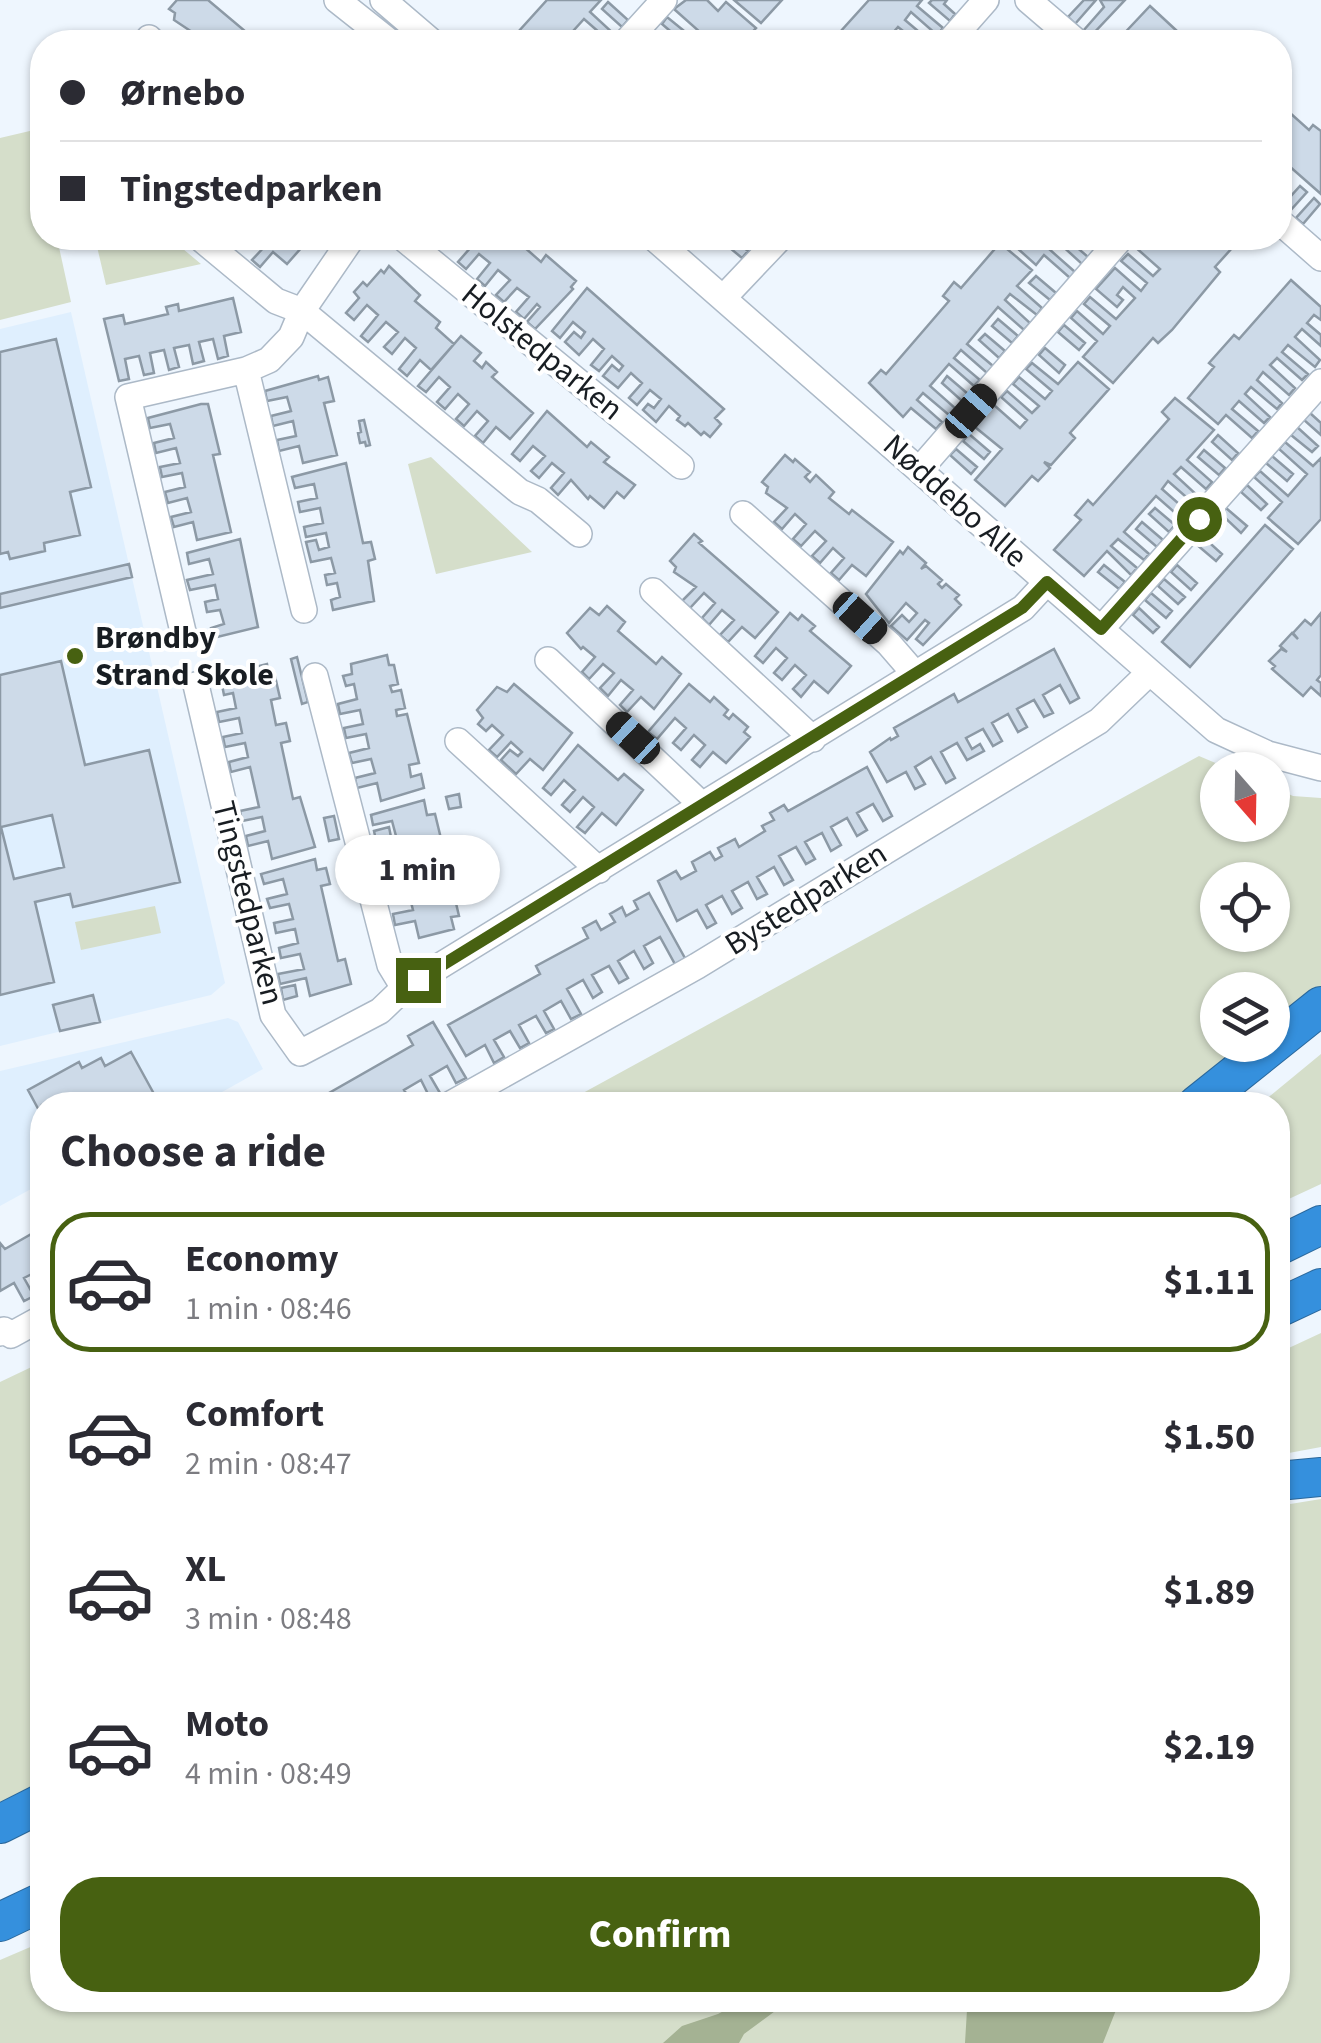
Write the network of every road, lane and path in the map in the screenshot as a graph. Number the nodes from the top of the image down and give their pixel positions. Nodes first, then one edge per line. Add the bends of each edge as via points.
1 (337, 0) edge
2 (383, 0) edge
3 (664, 0) edge
4 (986, 0) edge
5 (1028, 0) edge
6 (375, 30) edge
7 (418, 30) edge
8 (637, 30) edge
9 (960, 30) edge
10 (1062, 30) edge
11 (1292, 233) edge
12 (214, 250) edge
13 (344, 250) edge
14 (419, 250) edge
15 (668, 250) edge
16 (769, 250) edge
17 (1111, 250) edge
18 (1321, 258) edge
19 (724, 297) junction
20 (302, 311) junction
21 (246, 370) junction
22 (1321, 382) edge
23 (682, 466) dead end
24 (920, 469) junction
25 (743, 514) dead end
26 (578, 534) dead end
27 (1047, 582) junction
28 (653, 591) dead end
29 (304, 610) dead end
30 (1101, 629) junction
31 (184, 636) dead end
32 (548, 660) dead end
33 (915, 674) junction
34 (1149, 674) junction
35 (316, 676) dead end
36 (196, 685) dead end
37 (814, 740) junction
38 (458, 741) dead end
39 (1321, 768) edge
40 (702, 804) junction
41 (599, 870) junction
42 (404, 988) junction
43 (1321, 1006) edge
44 (472, 1092) edge
45 (1213, 1092) edge
46 (1321, 1225) edge
47 (1290, 1240) edge
48 (1321, 1288) edge
49 (1290, 1302) edge
50 (30, 1325) edge
51 (0, 1333) edge
52 (1321, 1477) edge
53 (1290, 1480) edge
54 (30, 1808) edge
55 (0, 1824) edge
56 (30, 1832) edge
57 (0, 1846) edge
58 (30, 1908) edge
59 (30, 1921) edge
60 (0, 1922) edge
61 (0, 1934) edge

1 - 6 street
2 - 7 street
3 - 8 street
4 - 9 street
5 - 10 street
11 - 18 street
12 - 20 street via 276,301
13 - 20 street
14 - 23 street, Holstedparken
15 - 19 street, Nøddebo Alle
16 - 19 street
17 - 24 street
19 - 24 street, Nøddebo Alle
20 - 21 street via 291,337 269,360
20 - 26 street
21 - 29 street
21 - 31 street via 128,398
22 - 30 street
24 - 27 street, Nøddebo Alle
25 - 33 street
27 - 30 street, Nøddebo Alle
27 - 33 street, Tingstedparken via 1022,608
28 - 37 street
30 - 34 street, Nøddebo Alle
32 - 40 street
33 - 37 street, Tingstedparken
34 - 39 street, Nøddebo Alle via 1216,730
34 - 44 street, Bystedparken via 1100,722 698,966
35 - 42 street via 390,965
36 - 42 street, Tingstedparken via 273,1015 300,1053 380,1011
37 - 40 street, Tingstedparken
38 - 41 street
40 - 41 street, Tingstedparken
41 - 42 street, Tingstedparken
43 - 45 highway
46 - 47 highway
48 - 49 highway
50 - 51 street
52 - 53 highway
54 - 55 highway
56 - 57 highway
58 - 60 highway
59 - 61 highway

